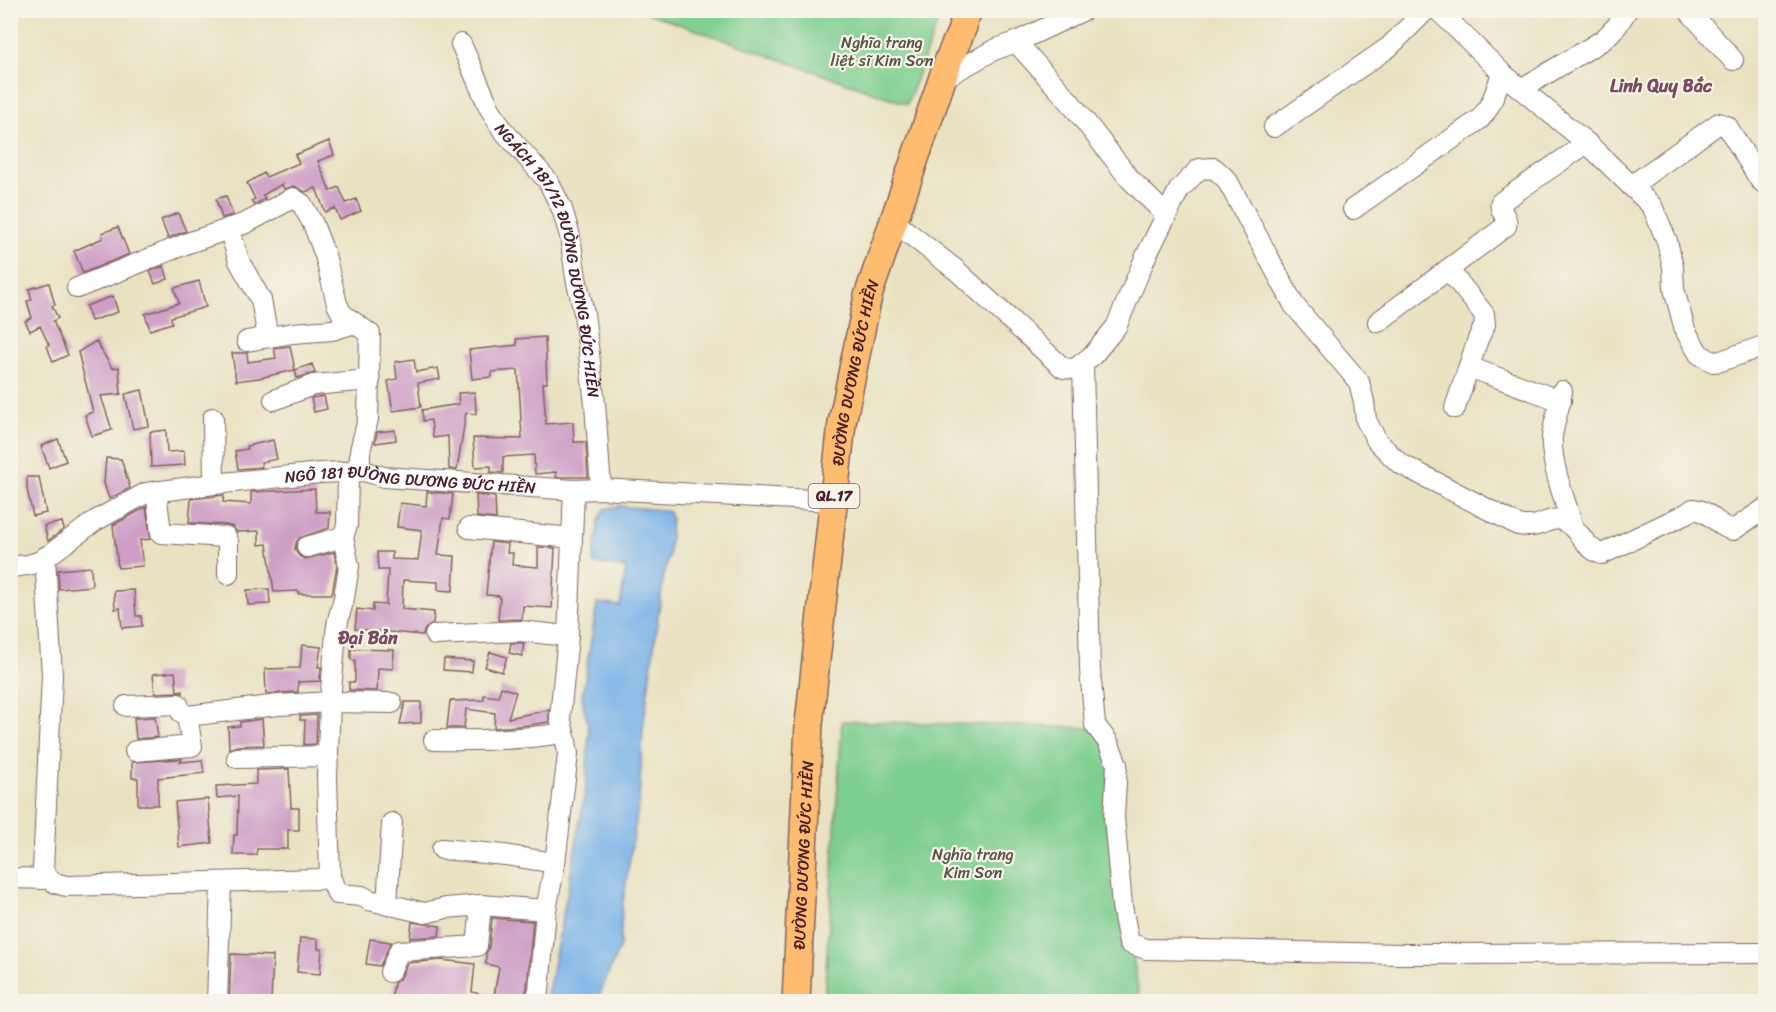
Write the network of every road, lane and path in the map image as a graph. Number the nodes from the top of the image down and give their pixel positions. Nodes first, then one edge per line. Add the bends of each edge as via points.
1 (1084, 10) edge
2 (1426, 10) edge
3 (1438, 10) edge
4 (1627, 10) edge
5 (1688, 10) edge
6 (963, 14) edge
7 (1016, 42) junction
8 (461, 44) dead end
9 (1733, 60) dead end
10 (1502, 73) junction
11 (942, 79) junction
12 (1521, 89) junction
13 (1274, 127) dead end
14 (1587, 143) junction
15 (1766, 185) edge
16 (1631, 186) junction
17 (1353, 209) dead end
18 (1166, 215) junction
19 (893, 221) junction
20 (229, 228) junction
21 (1448, 269) junction
22 (78, 288) dead end
23 (1378, 322) dead end
24 (355, 323) junction
25 (268, 337) junction
26 (247, 341) dead end
27 (1766, 345) edge
28 (1083, 363) junction
29 (1469, 367) junction
30 (370, 380) junction
31 (274, 400) dead end
32 (1455, 408) dead end
33 (213, 418) dead end
34 (350, 475) junction
35 (214, 484) junction
36 (601, 489) junction
37 (574, 490) junction
38 (156, 491) junction
39 (833, 501) junction
40 (1766, 508) edge
41 (469, 528) dead end
42 (1574, 529) junction
43 (344, 537) junction
44 (572, 538) junction
45 (307, 547) dead end
46 (45, 557) junction
47 (10, 567) edge
48 (228, 574) dead end
49 (435, 635) dead end
50 (568, 636) junction
51 (330, 702) junction
52 (392, 703) dead end
53 (126, 706) dead end
54 (187, 716) junction
55 (563, 733) junction
56 (434, 741) dead end
57 (135, 751) dead end
58 (328, 756) junction
59 (237, 758) dead end
60 (392, 822) dead end
61 (442, 849) dead end
62 (555, 863) junction
63 (330, 876) junction
64 (10, 878) edge
65 (48, 879) junction
66 (221, 883) junction
67 (387, 905) junction
68 (481, 905) junction
69 (546, 910) junction
70 (1766, 953) edge
71 (390, 972) dead end
72 (217, 1002) edge
73 (536, 1002) edge
74 (796, 1002) edge

1 - 7 street
2 - 13 street via 1389,47
3 - 10 street
4 - 12 street via 1603,40
5 - 9 street
6 - 11 highway, ĐƯỜNG DƯƠNG ĐỨC HIỀN / QL.17 via 963,27
7 - 11 street
7 - 18 street via 1070,102 1129,178
8 - 36 street, NGÁCH 181/12 ĐƯỜNG DƯƠNG ĐỨC HIỀN via 502,129 548,181 562,209 584,314
10 - 12 street
10 - 17 street via 1492,102 1480,119
11 - 19 highway, ĐƯỜNG DƯƠNG ĐỨC HIỀN / QL.17
12 - 14 street
14 - 16 street
14 - 21 street via 1501,202 1506,226
15 - 16 street via 1727,126 1719,123
16 - 27 street via 1652,206 1664,232 1685,330 1699,354 1713,362 1721,361
18 - 28 street via 1116,327
18 - 42 street via 1179,190 1199,169 1214,168 1227,180 1294,305 1359,382 1366,420 1391,456 1518,525 1535,526 1552,519 1563,520
19 - 28 street via 956,270 1063,368 1075,369
19 - 39 highway, ĐƯỜNG DƯƠNG ĐỨC HIỀN / QL.17 via 868,296 842,423
20 - 22 street
20 - 24 street via 290,199 298,200 325,255 337,304 342,314
20 - 25 street via 239,261 261,300
21 - 23 street
21 - 29 street via 1484,314 1485,325
24 - 25 street via 332,330
24 - 30 street via 370,334
25 - 26 street
28 - 70 street via 1090,670 1095,725 1117,764 1114,817 1129,943 1146,949 1391,954
29 - 32 street
29 - 42 street via 1561,396 1552,438 1553,453
30 - 31 street via 313,385
30 - 34 street via 360,462
33 - 35 street
34 - 35 street, NGÕ 181 ĐƯỜNG DƯƠNG ĐỨC HIỀN
34 - 37 street, NGÕ 181 ĐƯỜNG DƯƠNG ĐỨC HIỀN via 364,471 384,477
34 - 43 street
35 - 38 street, NGÕ 181 ĐƯỜNG DƯƠNG ĐỨC HIỀN
36 - 37 street, NGÕ 181 ĐƯỜNG DƯƠNG ĐỨC HIỀN
36 - 39 street, NGÕ 181 ĐƯỜNG DƯƠNG ĐỨC HIỀN
37 - 44 street
38 - 46 street, NGÕ 181 ĐƯỜNG DƯƠNG ĐỨC HIỀN via 94,521
38 - 48 street via 161,533 226,537
39 - 74 highway, ĐƯỜNG DƯƠNG ĐỨC HIỀN / QL.17 via 809,724
40 - 42 street via 1733,530 1693,509 1602,554 1594,552
41 - 44 street
43 - 45 street
43 - 51 street via 349,566 336,633
44 - 50 street
46 - 47 street, NGÕ 181 ĐƯỜNG DƯƠNG ĐỨC HIỀN via 28,565
46 - 65 street via 52,676 43,870
49 - 50 street via 520,631
50 - 55 street via 560,717
51 - 52 street
51 - 54 street
51 - 58 street
53 - 54 street via 177,704
54 - 57 street via 192,746
55 - 56 street via 485,741
55 - 62 street via 568,754
58 - 59 street
58 - 63 street
60 - 67 street
61 - 62 street
62 - 69 street
63 - 66 street
63 - 67 street via 337,894 362,896
64 - 65 street
65 - 66 street via 67,886
66 - 72 street
67 - 68 street via 425,913
68 - 69 street
68 - 71 street via 477,946 399,951
69 - 73 street

